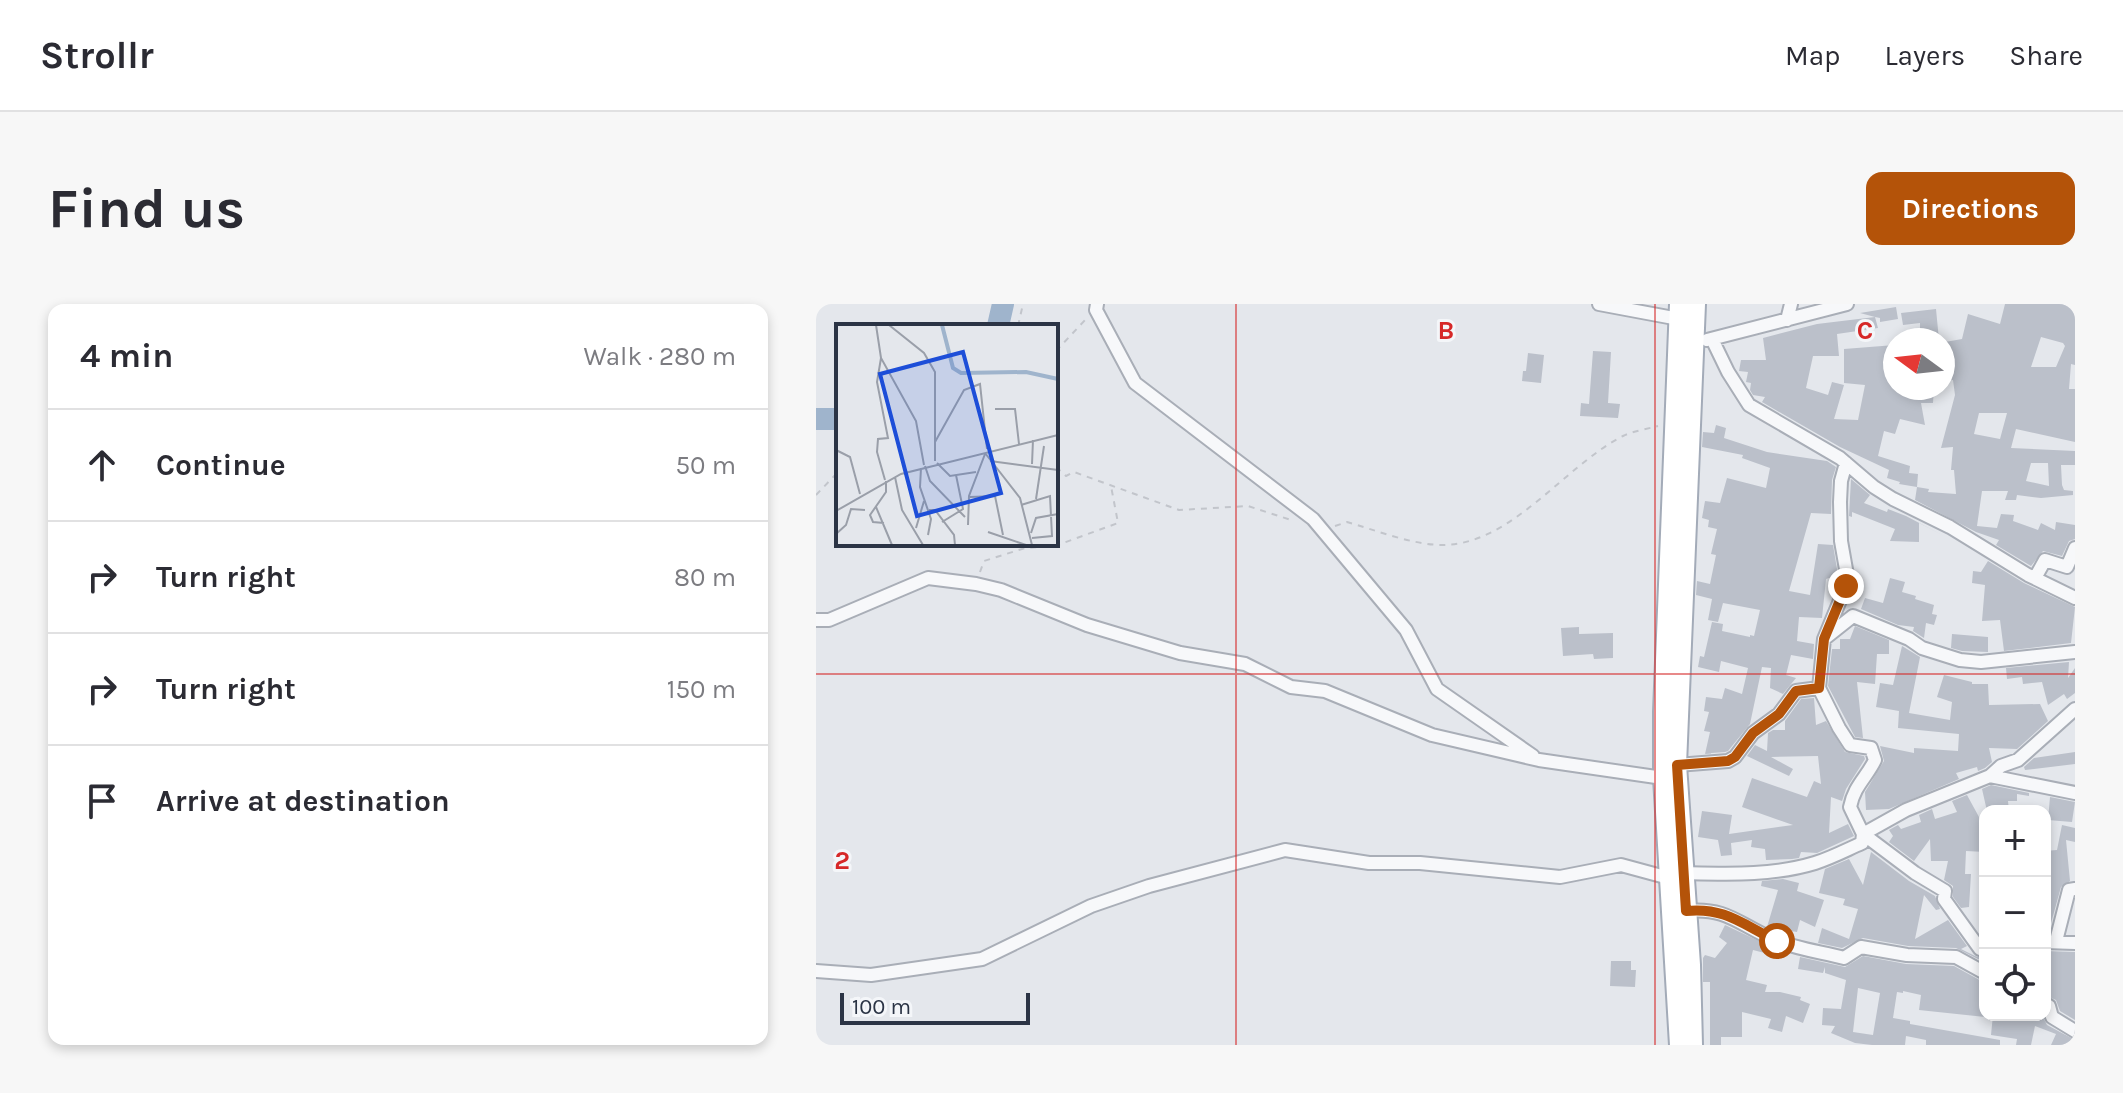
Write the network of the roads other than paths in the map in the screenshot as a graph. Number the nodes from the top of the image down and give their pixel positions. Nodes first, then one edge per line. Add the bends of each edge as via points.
1 (1599, 304) edge
2 (1696, 304) edge
3 (1791, 304) edge
4 (1847, 304) edge
5 (1096, 307) edge
6 (1679, 312) edge
7 (1787, 320) junction
8 (1695, 343) junction
9 (1846, 463) junction
10 (2075, 548) edge
11 (2035, 578) junction
12 (2075, 598) edge
13 (816, 620) edge
14 (1824, 639) junction
15 (2075, 652) edge
16 (1819, 688) junction
17 (2075, 709) edge
18 (1539, 760) junction
19 (1670, 771) junction
20 (1990, 776) junction
21 (2075, 793) edge
22 (1863, 834) junction
23 (1676, 876) junction
24 (2075, 889) edge
25 (1686, 911) junction
26 (2051, 939) edge
27 (2051, 942) edge
28 (2075, 943) edge
29 (1979, 944) edge
30 (1979, 949) edge
31 (1956, 957) junction
32 (1979, 970) edge
33 (816, 971) edge
34 (2051, 1013) edge
35 (2075, 1031) edge
36 (1679, 1045) edge
37 (1693, 1045) edge

1 - 6 street
2 - 8 main road
3 - 7 street
4 - 7 street
5 - 18 street via 1135,383 1313,519 1406,630 1437,689
6 - 8 main road
7 - 8 street
8 - 9 street via 1728,372 1749,405
8 - 19 main road
8 - 19 main road via 1675,421 1663,697
9 - 11 street via 1884,493
9 - 14 street via 1840,502 1846,586
10 - 11 street via 2067,567 2045,560
11 - 12 street
13 - 18 street via 829,620 928,578 976,584 1180,653 1245,664 1291,687 1325,691 1432,735
14 - 15 street via 1853,616 1960,660
14 - 16 street
16 - 19 street via 1796,691 1728,761
16 - 22 street via 1850,745 1871,748 1875,760 1861,777 1850,807
17 - 20 street via 2018,760
18 - 19 street
19 - 23 main road
20 - 21 street
20 - 22 street
22 - 23 street via 1862,843 1817,863 1782,871
22 - 29 street via 1945,891 1944,899
23 - 25 main road
23 - 33 street via 1621,865 1560,877 1369,863 1285,850 1091,906 982,959 871,975
23 - 36 main road
24 - 26 street via 2069,890
25 - 31 street via 1708,909 1777,941 1844,958 1861,947
25 - 37 main road
27 - 28 street
30 - 31 street
31 - 32 street
34 - 35 street

